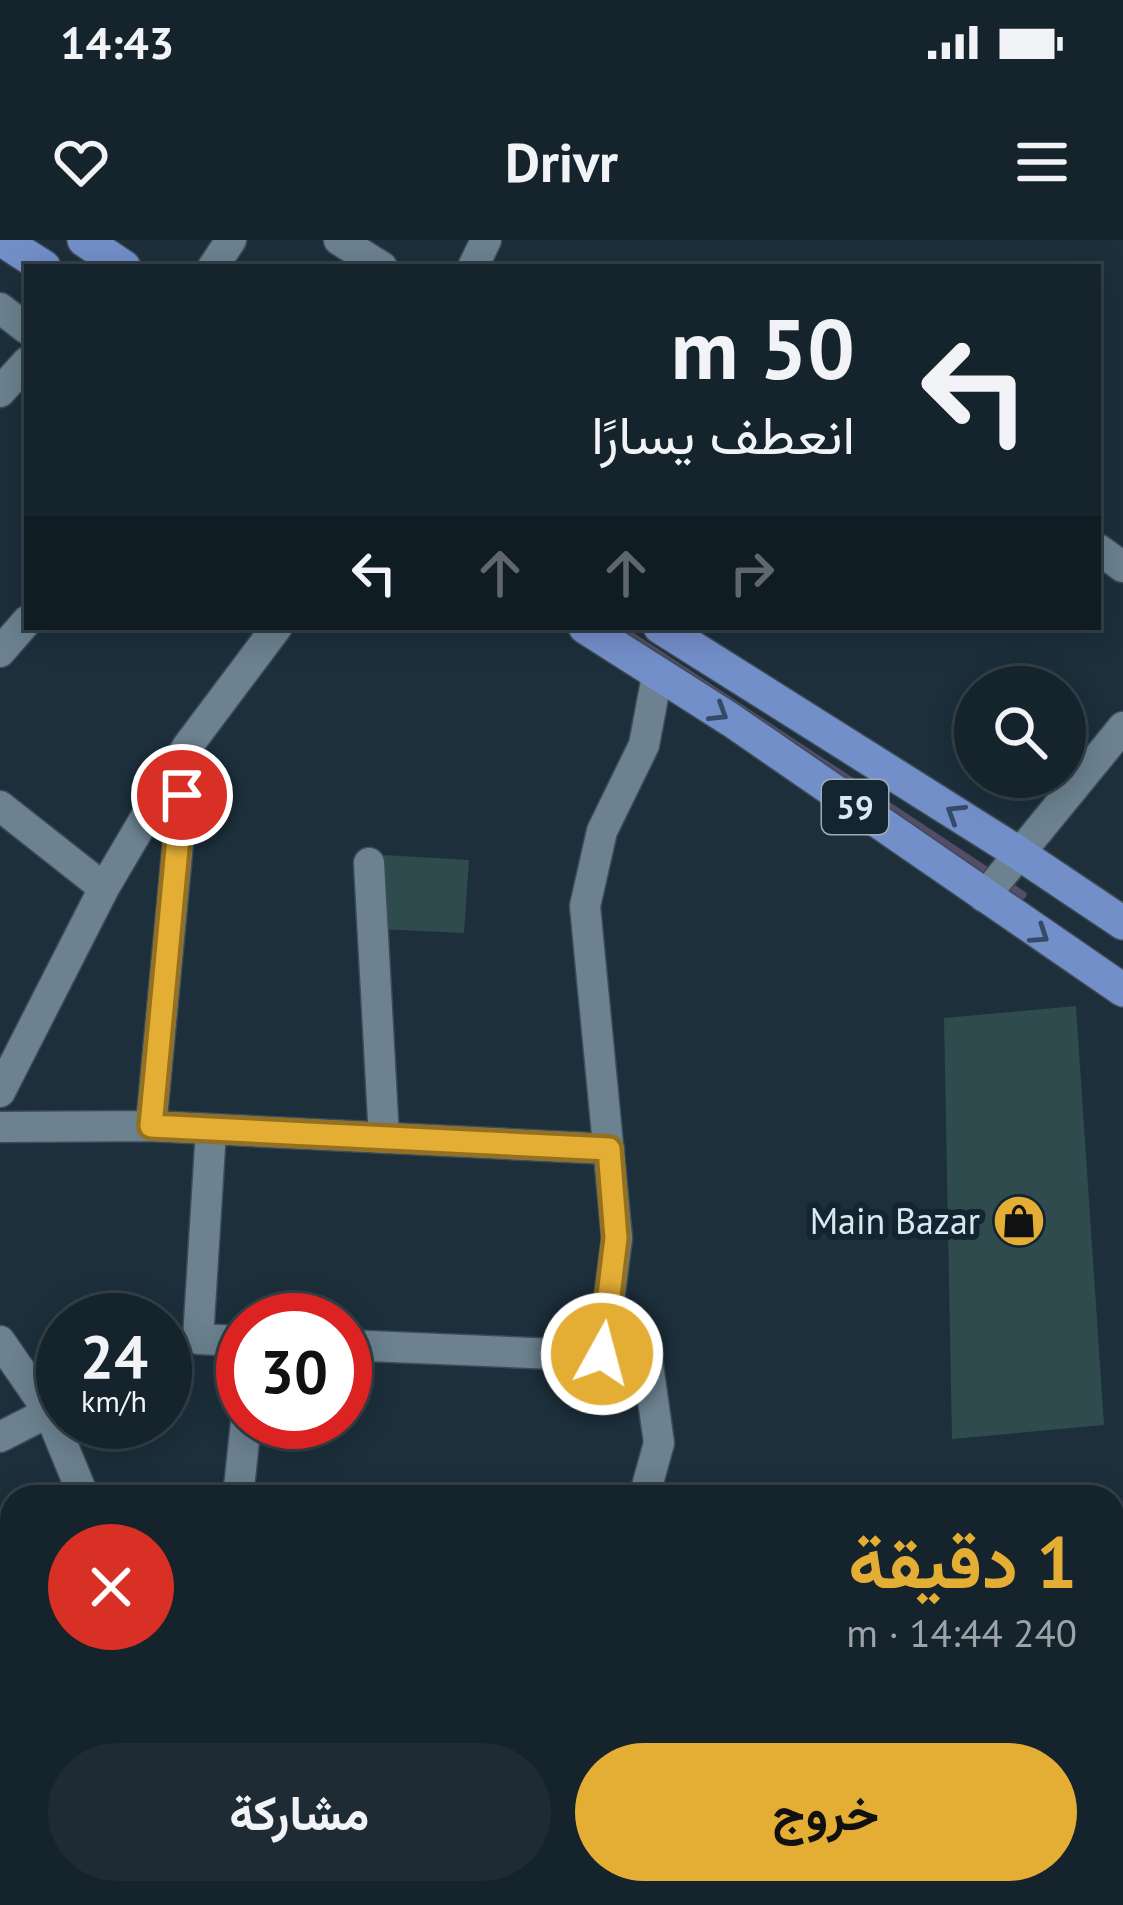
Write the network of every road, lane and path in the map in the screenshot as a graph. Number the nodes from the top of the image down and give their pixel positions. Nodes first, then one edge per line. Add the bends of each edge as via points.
1 (2, 240) edge
2 (84, 240) edge
3 (339, 240) edge
4 (39, 264) edge
5 (120, 264) edge
6 (377, 264) edge
7 (0, 308) edge
8 (24, 327) edge
9 (24, 365) edge
10 (0, 392) edge
11 (24, 625) edge
12 (275, 630) edge
13 (590, 630) edge
14 (665, 630) edge
15 (0, 652) edge
16 (657, 676) junction
17 (1123, 727) edge
18 (187, 747) junction
19 (0, 806) edge
20 (1017, 852) junction
21 (369, 863) dead end
22 (104, 889) junction
23 (984, 897) junction
24 (1123, 923) edge
25 (1123, 989) edge
26 (0, 1092) edge
27 (151, 1126) junction
28 (211, 1130) junction
29 (4, 1132) edge
30 (383, 1138) junction
31 (609, 1149) junction
32 (216, 1340) edge
33 (0, 1341) edge
34 (372, 1346) edge
35 (602, 1354) junction
36 (36, 1393) edge
37 (36, 1419) edge
38 (0, 1437) edge
39 (64, 1449) edge
40 (243, 1449) edge
41 (79, 1485) edge
42 (239, 1485) edge
43 (647, 1485) edge

1 - 4 main road
2 - 5 main road
3 - 6 street
7 - 8 street
9 - 10 street
11 - 15 street
12 - 18 street
13 - 16 main road, 59
20 -> 14 main road, 59
16 -> 23 main road, 59
16 - 31 street via 644,745 602,831 585,906
17 - 20 street
18 - 22 street
18 - 27 street
19 - 22 street
20 - 23 street
20 - 24 main road, 59
21 - 30 street
22 - 26 street
23 -> 25 main road, 59
27 - 28 street
27 - 29 street
28 - 30 street
28 - 32 street via 198,1339
30 - 31 street
31 - 35 street via 616,1238
33 - 36 street
34 - 35 street
35 - 43 street via 647,1358 659,1442
37 - 38 street
39 - 41 street
40 - 42 street

